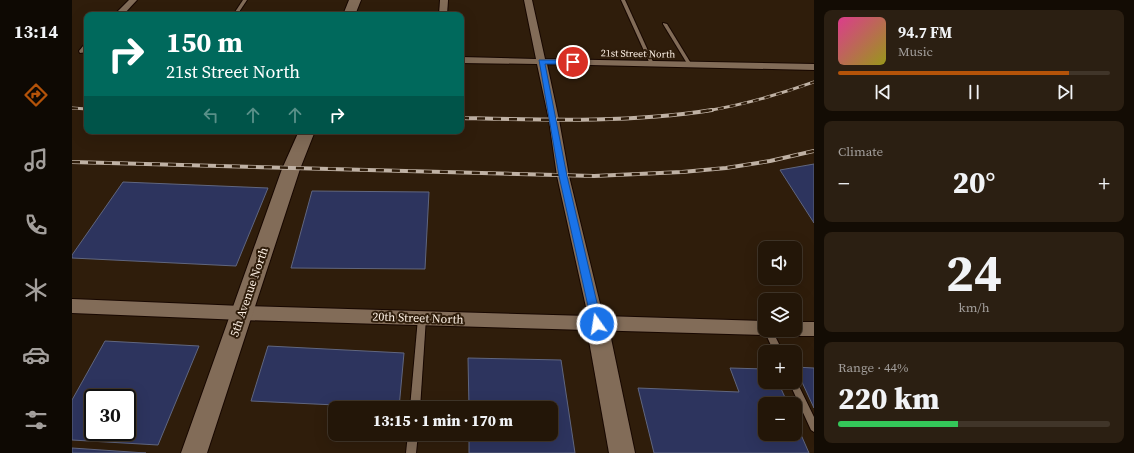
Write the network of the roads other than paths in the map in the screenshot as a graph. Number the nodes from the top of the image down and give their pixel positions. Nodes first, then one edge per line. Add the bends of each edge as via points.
1 (133, 0) edge
2 (244, 0) edge
3 (355, 0) edge
4 (444, 0) edge
5 (528, 0) edge
6 (623, 0) edge
7 (121, 12) edge
8 (237, 12) edge
9 (350, 12) edge
10 (444, 12) edge
11 (665, 24) dead end
12 (464, 60) edge
13 (541, 62) junction
14 (652, 64) junction
15 (690, 65) junction
16 (814, 67) edge
17 (306, 134) edge
18 (72, 306) edge
19 (242, 313) junction
20 (422, 318) junction
21 (597, 324) junction
22 (758, 328) edge
23 (802, 329) edge
24 (814, 329) edge
25 (796, 389) edge
26 (416, 401) edge
27 (814, 427) edge
28 (413, 441) edge
29 (194, 453) edge
30 (412, 453) edge
31 (622, 453) edge

1 - 7 street
2 - 8 lane
3 - 9 street
4 - 10 street
5 - 13 street
6 - 14 lane
11 - 15 lane
12 - 13 street, 21st Street North
13 - 14 street, 21st Street North
13 - 21 street via 563,176
14 - 15 street, 21st Street North
15 - 16 street, 21st Street North
17 - 19 street, 5th Avenue North
18 - 19 street, 20th Street North
19 - 20 street, 20th Street North
19 - 29 street, 5th Avenue North
20 - 21 street, 20th Street North
20 - 26 lane
21 - 22 street, 20th Street North
21 - 31 street
23 - 24 street
25 - 27 lane
28 - 30 lane

